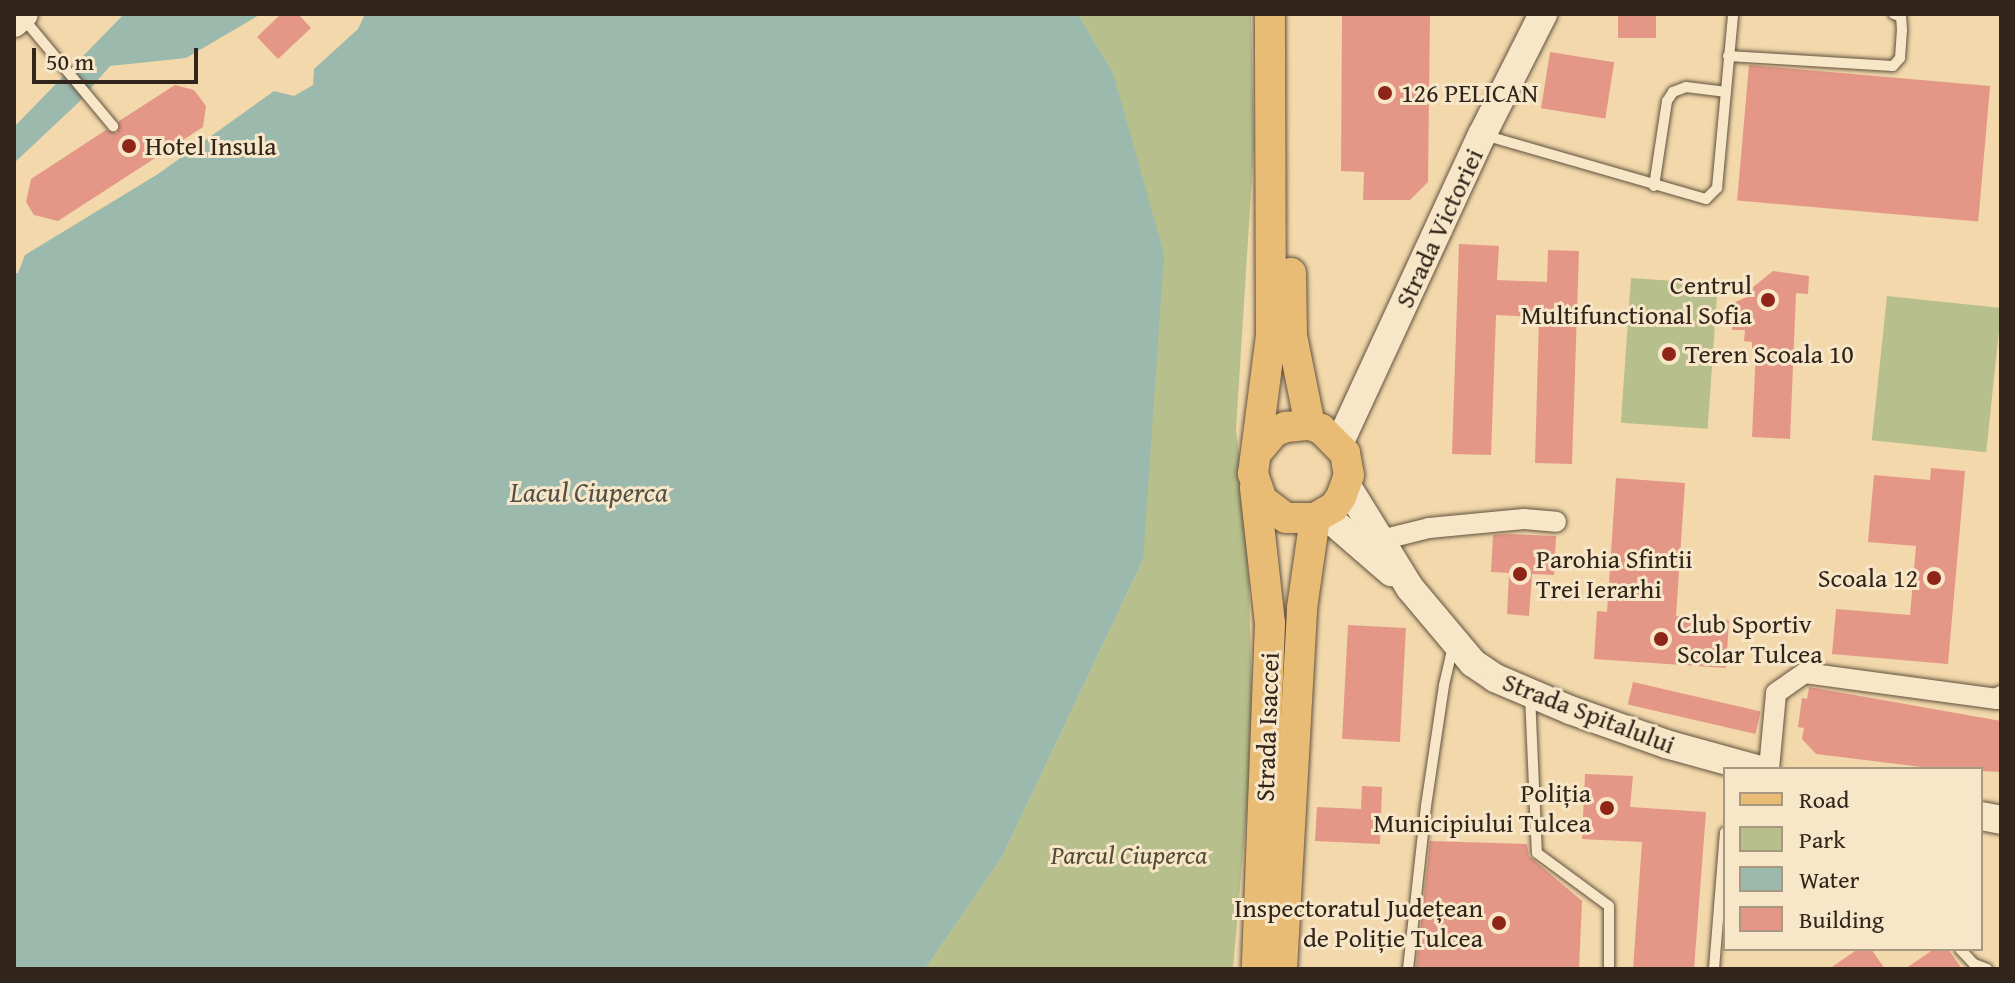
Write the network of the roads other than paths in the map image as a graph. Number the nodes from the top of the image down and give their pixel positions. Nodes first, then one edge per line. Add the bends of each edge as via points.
1 (1270, 14) edge
2 (1290, 14) edge
3 (1543, 14) edge
4 (1733, 14) edge
5 (1894, 14) edge
6 (20, 18) edge
7 (1728, 56) junction
8 (1725, 92) junction
9 (113, 126) dead end
10 (1482, 135) junction
11 (1654, 186) junction
12 (1310, 425) junction
13 (1339, 444) junction
14 (1258, 451) junction
15 (1255, 486) junction
16 (1347, 486) junction
17 (1320, 516) junction
18 (1556, 522) dead end
19 (1381, 540) junction
20 (1410, 588) junction
21 (1454, 644) junction
22 (1530, 694) junction
23 (2001, 696) edge
24 (1740, 767) edge
25 (1769, 767) edge
26 (1723, 874) edge
27 (1722, 895) edge
28 (1962, 951) edge
29 (1257, 969) edge
30 (1282, 969) edge
31 (1408, 969) edge
32 (1609, 969) edge
33 (1714, 969) edge
34 (1987, 969) edge

1 - 14 main road, Strada Isaccei via 1271,336
2 - 12 main road via 1292,336
3 - 10 main road, Strada Victoriei
4 - 7 lane
5 - 7 lane via 1901,17 1902,30 1900,58 1893,66
6 - 9 lane
7 - 8 lane
8 - 11 lane via 1686,87 1673,92 1667,101
8 - 11 lane via 1717,188 1706,199
10 - 11 lane
10 - 13 main road, Strada Victoriei
12 - 13 main road
12 - 14 main road via 1274,432
13 - 16 main road via 1348,464
14 - 15 main road, Strada Isaccei
15 - 17 main road via 1272,511 1300,520
15 - 29 main road, Strada Isaccei via 1270,623
16 - 17 main road via 1334,507
16 - 19 main road, Strada Spitalului
17 - 20 main road, Strada Spitalului
17 - 30 main road, Strada Isaccei via 1302,608
18 - 19 street via 1524,519 1429,528
19 - 20 main road, Strada Spitalului
20 - 21 main road, Strada Spitalului
21 - 22 main road, Strada Spitalului via 1495,678
21 - 31 lane via 1426,806
22 - 24 main road, Strada Spitalului
22 - 32 lane via 1537,853 1609,906
23 - 25 street via 1805,673 1776,693
26 - 27 lane
27 - 33 lane
28 - 34 lane

